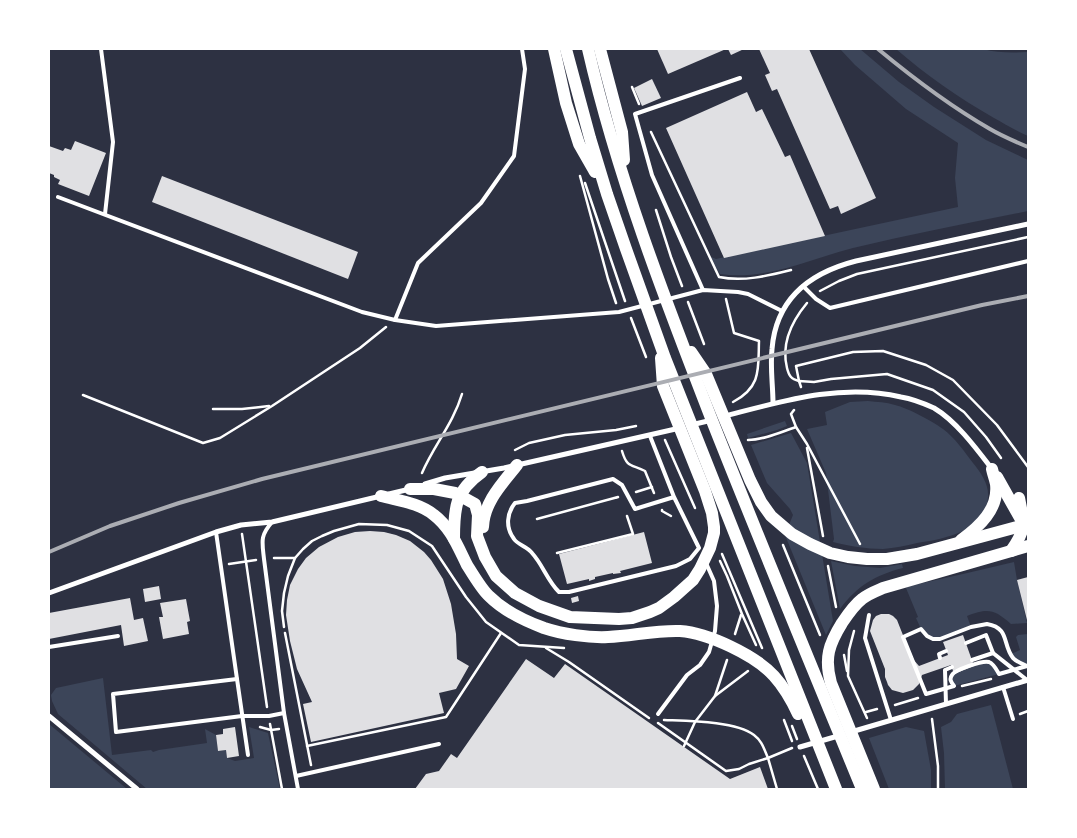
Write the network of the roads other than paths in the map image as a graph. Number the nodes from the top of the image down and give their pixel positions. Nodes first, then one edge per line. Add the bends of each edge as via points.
1 (102, 49) edge
2 (522, 49) edge
3 (554, 49) edge
4 (566, 49) edge
5 (588, 49) edge
6 (600, 49) edge
7 (740, 78) dead end
8 (627, 187) junction
9 (607, 194) junction
10 (58, 197) dead end
11 (105, 214) junction
12 (1028, 224) edge
13 (1028, 261) edge
14 (803, 286) junction
15 (703, 290) junction
16 (782, 311) junction
17 (395, 320) junction
18 (678, 334) junction
19 (659, 341) junction
20 (773, 404) junction
21 (650, 436) junction
22 (517, 465) junction
23 (992, 469) junction
24 (482, 472) junction
25 (410, 489) junction
26 (460, 495) junction
27 (381, 496) junction
28 (674, 497) junction
29 (1024, 502) edge
30 (272, 522) junction
31 (1027, 526) edge
32 (216, 532) junction
33 (480, 536) junction
34 (454, 539) junction
35 (955, 544) junction
36 (1028, 546) edge
37 (699, 548) junction
38 (1011, 551) junction
39 (49, 593) edge
40 (869, 615) dead end
41 (118, 636) dead end
42 (966, 643) dead end
43 (49, 647) edge
44 (946, 651) dead end
45 (993, 652) junction
46 (940, 658) dead end
47 (972, 660) dead end
48 (952, 667) dead end
49 (1014, 670) junction
50 (237, 679) junction
51 (1027, 680) edge
52 (1003, 687) junction
53 (946, 688) junction
54 (946, 704) junction
55 (284, 713) junction
56 (658, 714) dead end
57 (49, 716) edge
58 (242, 719) junction
59 (891, 720) junction
60 (1013, 720) dead end
61 (439, 744) dead end
62 (800, 747) dead end
63 (248, 755) dead end
64 (296, 776) junction
65 (137, 789) edge
66 (298, 789) edge
67 (829, 789) edge
68 (836, 789) edge
69 (862, 789) edge
70 (874, 789) edge

1 - 11 lane via 113,142
2 - 17 lane via 524,69 514,156 481,203 418,263
3 - 9 main road via 579,144
4 - 9 main road
5 - 8 main road
6 - 8 main road via 622,132
7 - 15 lane via 635,114 652,174
8 - 18 main road
9 - 19 main road
10 - 11 lane
11 - 17 lane via 362,312
12 - 14 street via 842,264
13 - 14 lane via 830,308
14 - 16 street
15 - 16 lane via 748,294
15 - 17 lane via 619,312 436,326
16 - 20 street via 774,331 772,348
18 - 35 main road via 706,374 761,502 792,534 830,553 867,560 902,557
18 - 69 main road
19 - 33 main road via 663,386 713,517 714,533 710,548 696,576 683,590 644,615 619,619 570,617 515,593 496,576 485,557
19 - 68 main road
20 - 21 street
20 - 23 street via 803,396 842,392 894,395 919,402 935,409 959,429
21 - 22 street
21 - 28 lane
22 - 24 street
22 - 33 main road via 491,500
23 - 29 main road
23 - 31 main road
23 - 35 main road via 996,487 992,508 980,524
24 - 25 street via 445,478
24 - 26 main road via 470,480
25 - 26 main road via 434,488
25 - 27 street
26 - 33 main road via 475,504
26 - 34 main road via 454,517
27 - 30 street
27 - 34 main road via 426,509 442,522
28 - 37 lane
28 - 37 lane via 635,509 622,485 613,479 515,502 508,522 509,530 514,540 532,552 559,592 676,566 690,559
29 - 31 main road
30 - 32 street via 240,525
30 - 55 lane via 262,539
31 - 35 main road
31 - 38 main road
32 - 39 street
32 - 50 lane
34 - 67 main road via 488,596 512,614 545,628 581,636 607,637 681,632 737,649 774,676 793,702
36 - 38 main road
37 - 56 lane via 714,581 715,631 709,652
38 - 70 main road via 868,595 846,617 835,635 830,646 828,673
40 - 59 lane via 865,638
41 - 43 lane
42 - 45 lane via 986,636
44 - 46 lane via 939,654
45 - 47 lane
45 - 49 lane
48 - 53 lane via 944,669
49 - 51 lane
49 - 53 lane via 999,674 990,662 980,662 954,672 951,676 954,686
49 - 53 lane via 1027,666 1013,658 1003,633 992,625 978,625 940,639 933,639 920,630 903,636 926,694
50 - 58 lane
50 - 58 lane via 113,694 116,732
51 - 52 street
52 - 54 street
52 - 60 lane
53 - 54 lane
54 - 59 street
55 - 58 lane
55 - 64 lane
57 - 65 street
58 - 63 lane
59 - 62 street
61 - 64 lane
64 - 66 lane

